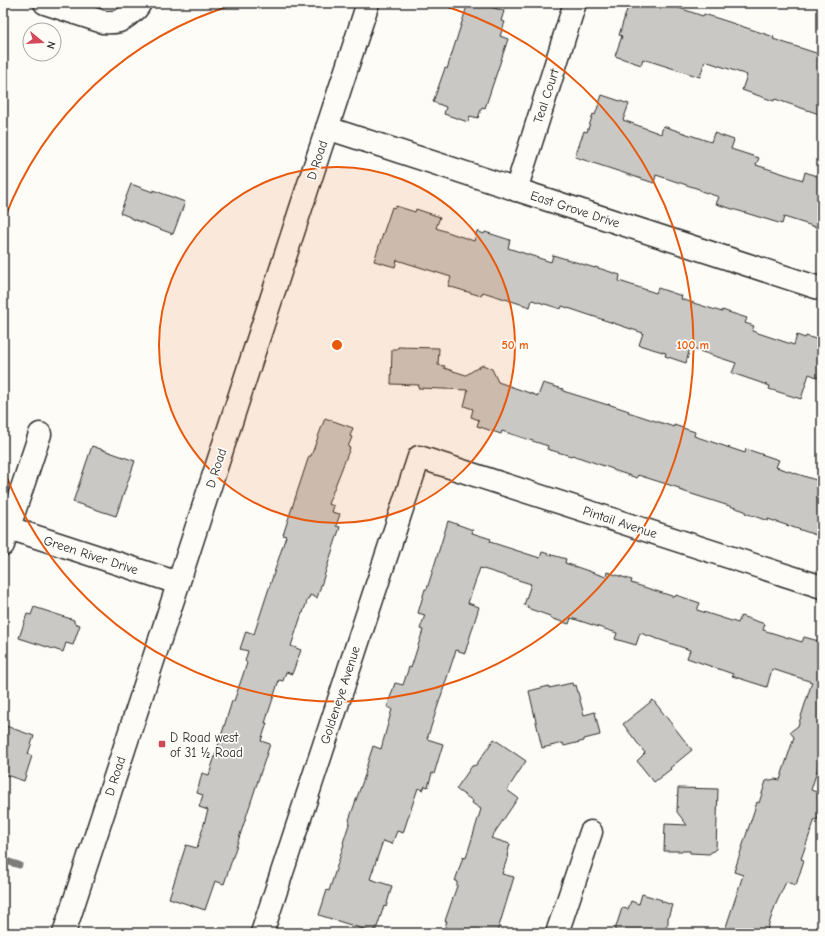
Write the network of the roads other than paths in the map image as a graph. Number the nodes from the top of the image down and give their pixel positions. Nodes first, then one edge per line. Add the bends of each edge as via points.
1 (45, 3) edge
2 (140, 3) edge
3 (368, 3) edge
4 (575, 3) edge
5 (327, 128) junction
6 (516, 190) junction
7 (822, 289) edge
8 (40, 434) dead end
9 (419, 457) joint
10 (5, 533) edge
11 (178, 583) junction
12 (822, 588) edge
13 (591, 832) dead end
14 (65, 933) edge
15 (262, 933) edge
16 (557, 933) edge

1 - 2 street via 103,22 123,20 138,8
3 - 5 street, D Road
4 - 6 street, Teal Court
5 - 6 street, East Grove Drive
5 - 11 street, D Road
6 - 7 street, East Grove Drive
8 - 10 street
9 - 12 street, Pintail Avenue
9 - 15 street, Goldeneye Avenue
10 - 11 street, Green River Drive
11 - 14 street, D Road
13 - 16 street

